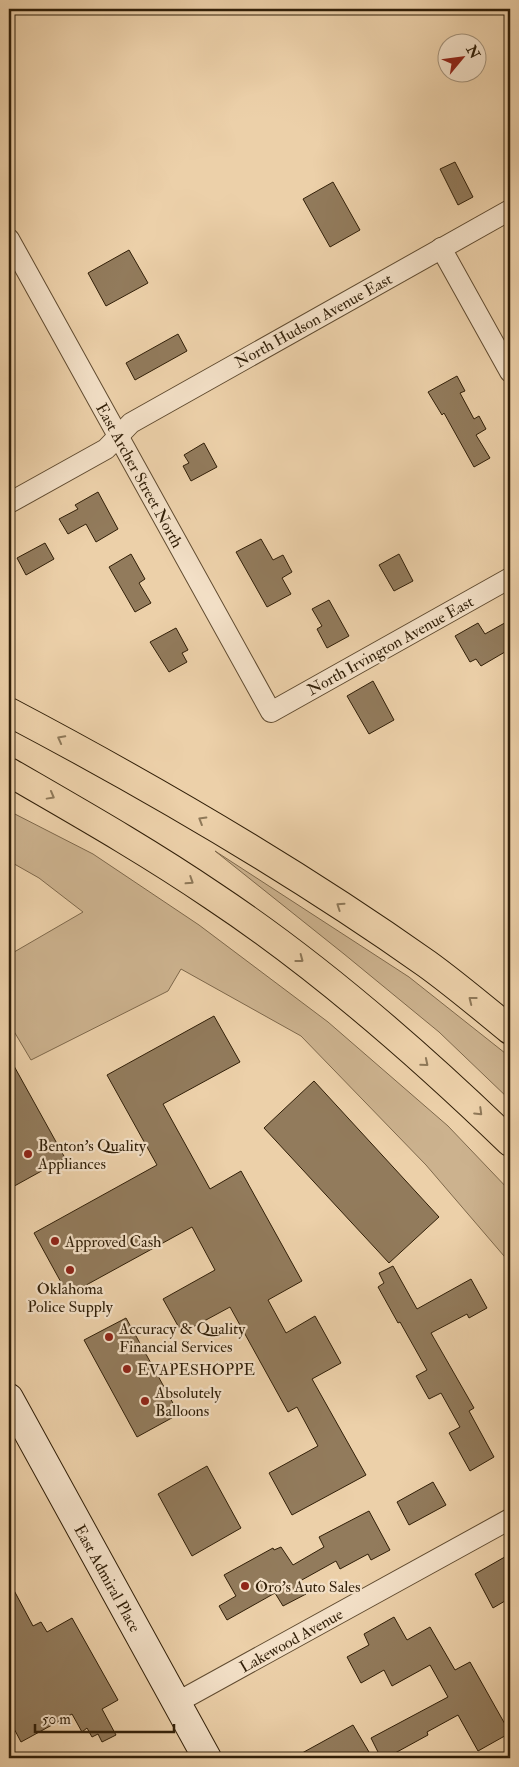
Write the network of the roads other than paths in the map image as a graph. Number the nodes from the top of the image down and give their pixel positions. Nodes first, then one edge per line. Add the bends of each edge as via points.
1 (510, 210) edge
2 (9, 239) edge
3 (441, 248) junction
4 (510, 372) edge
5 (119, 436) junction
6 (9, 503) edge
7 (510, 578) edge
8 (9, 712) edge
9 (270, 712) joint
10 (9, 772) edge
11 (510, 1030) edge
12 (510, 1142) edge
13 (9, 1398) edge
14 (510, 1519) edge
15 (176, 1703) junction
16 (207, 1758) edge

1 - 3 street, North Hudson Avenue East
2 - 5 street, East Archer Street North
3 - 4 street
3 - 5 street, North Hudson Avenue East via 131,422
5 - 6 street, North Hudson Avenue East via 106,449
5 - 9 street, East Archer Street North
7 - 9 street, North Irvington Avenue East
11 -> 8 highway via 428,965 322,894 196,816
10 -> 12 highway via 119,835 261,930 335,985 448,1082
13 - 15 main road, East Admiral Place
14 - 15 street, Lakewood Avenue
15 - 16 main road, East Admiral Place

